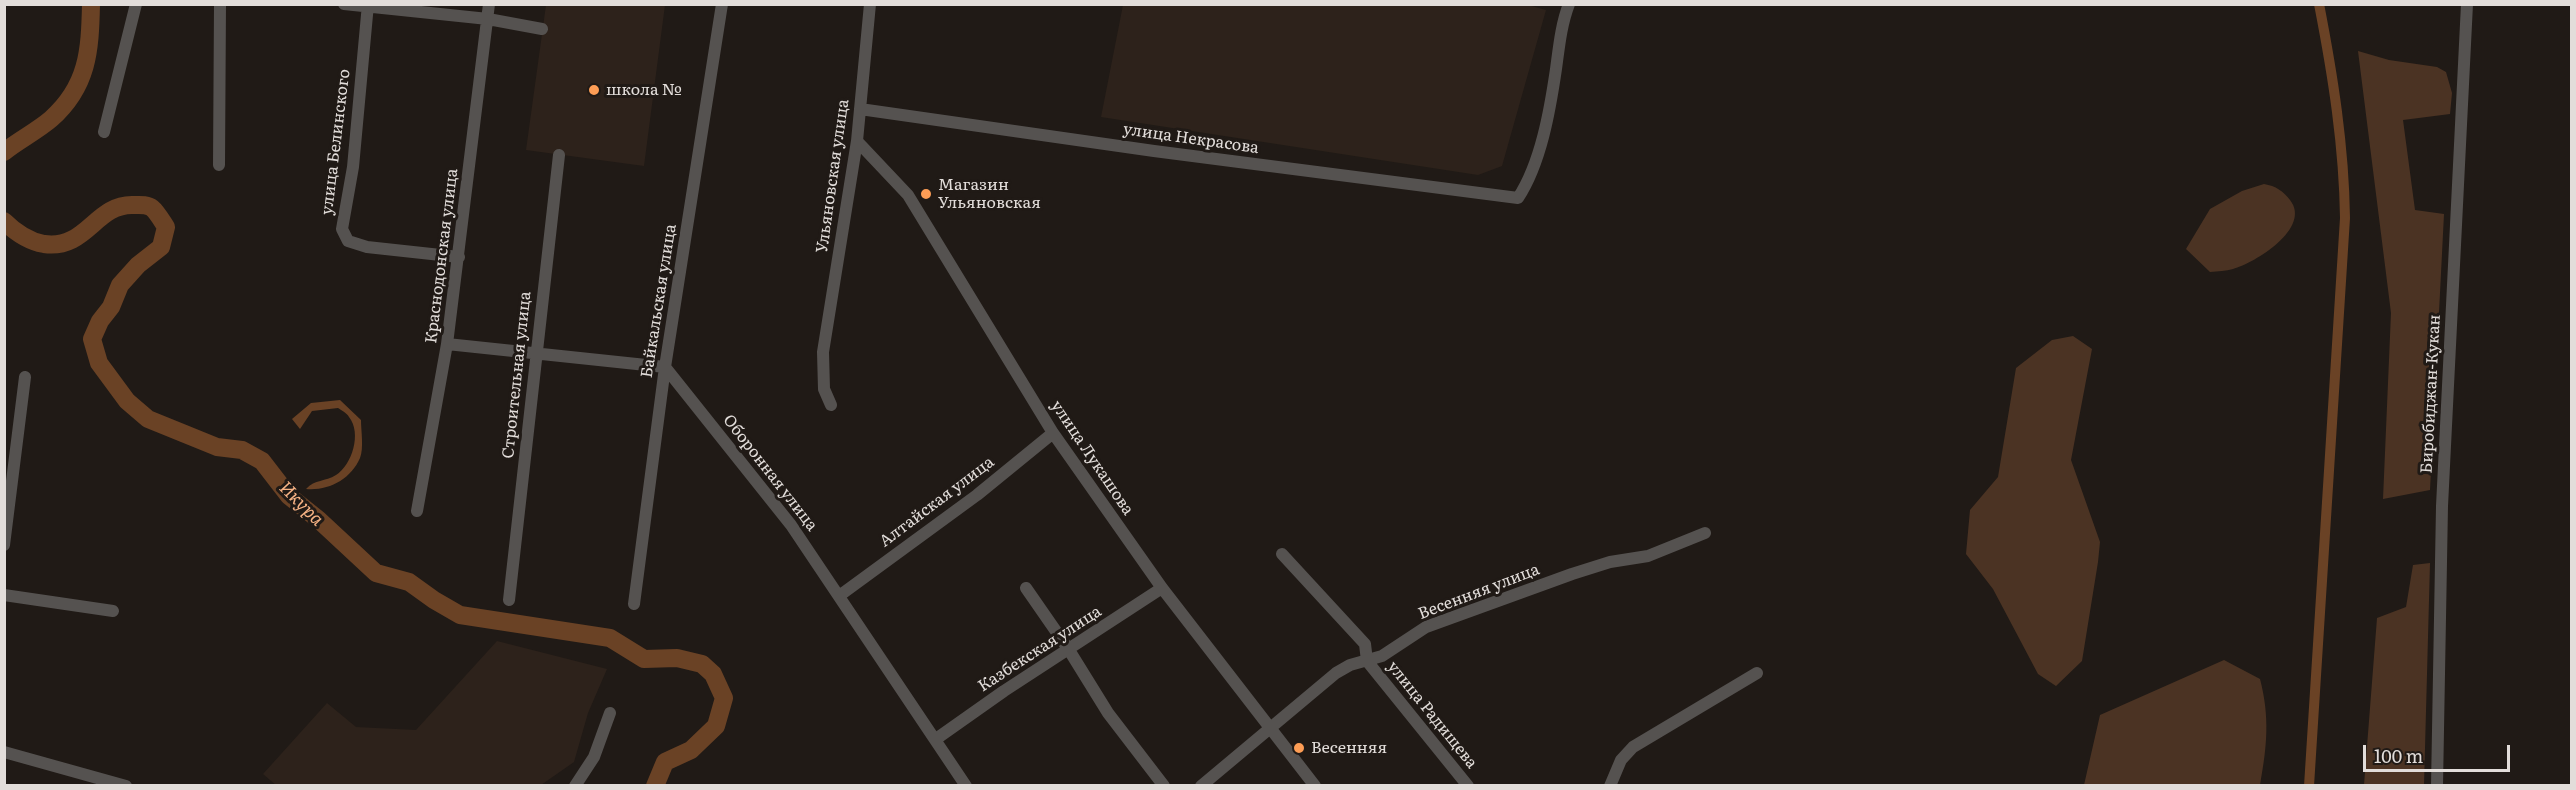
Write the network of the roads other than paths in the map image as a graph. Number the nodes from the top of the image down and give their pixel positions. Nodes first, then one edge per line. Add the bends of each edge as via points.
1 (136, 4) edge
2 (220, 4) edge
3 (344, 4) edge
4 (489, 4) edge
5 (722, 4) edge
6 (870, 4) edge
7 (1569, 4) edge
8 (2467, 4) edge
9 (368, 6) edge
10 (488, 19) junction
11 (542, 29) dead end
12 (860, 109) junction
13 (104, 132) dead end
14 (857, 141) junction
15 (559, 155) dead end
16 (219, 165) dead end
17 (459, 257) junction
18 (447, 344) junction
19 (537, 353) junction
20 (665, 367) junction
21 (25, 377) dead end
22 (831, 405) dead end
23 (1053, 433) junction
24 (417, 511) dead end
25 (1705, 533) dead end
26 (4, 545) edge
27 (1282, 554) dead end
28 (1026, 588) dead end
29 (1162, 588) junction
30 (4, 595) edge
31 (838, 596) junction
32 (509, 600) dead end
33 (634, 604) dead end
34 (113, 611) dead end
35 (1069, 650) junction
36 (1367, 661) junction
37 (1757, 673) dead end
38 (610, 713) dead end
39 (1269, 727) junction
40 (936, 739) junction
41 (4, 752) edge
42 (126, 786) edge
43 (575, 786) edge
44 (966, 786) edge
45 (1164, 786) edge
46 (1201, 786) edge
47 (1315, 786) edge
48 (1468, 786) edge
49 (1610, 786) edge
50 (2436, 786) edge

1 - 13 street
2 - 16 street
3 - 9 street
4 - 10 street, Краснодонская улица
5 - 20 street, Байкальская улица
6 - 12 street, Ульяновская улица
7 - 12 street, улица Некрасова via 1563,18 1553,91 1540,143 1530,180 1518,198
8 - 50 street, Биробиджан-Кукан via 2442,506
9 - 10 street
9 - 17 street, улица Белинского via 353,167 342,229 348,241 367,247
10 - 11 street
10 - 17 street, Краснодонская улица
12 - 14 street, Ульяновская улица
14 - 22 street, Ульяновская улица via 823,352 824,389
14 - 23 street, улица Лукашова via 908,195
15 - 19 street, Строительная улица
17 - 18 street, Краснодонская улица
18 - 19 street
18 - 24 street, Краснодонская улица
19 - 20 street
19 - 32 street, Строительная улица
20 - 31 street, Оборонная улица via 791,525
20 - 33 street, Байкальская улица
21 - 26 street
23 - 29 street, улица Лукашова
23 - 31 street, Алтайская улица via 977,495
25 - 36 street, Весенняя улица via 1648,556 1572,574 1426,627 1382,656
27 - 36 street, улица Радищева via 1365,645
28 - 35 street
29 - 35 street, Казбекская улица
29 - 39 street, улица Лукашова
30 - 34 street
31 - 40 street, Оборонная улица
35 - 40 street, Казбекская улица
35 - 45 street via 1108,713
36 - 39 street, Весенняя улица via 1336,673
36 - 48 street, улица Радищева
37 - 49 street via 1633,747 1621,760
38 - 43 street via 594,757
39 - 46 street, Весенняя улица
39 - 47 street, улица Лукашова
40 - 44 street, Оборонная улица
41 - 42 street

